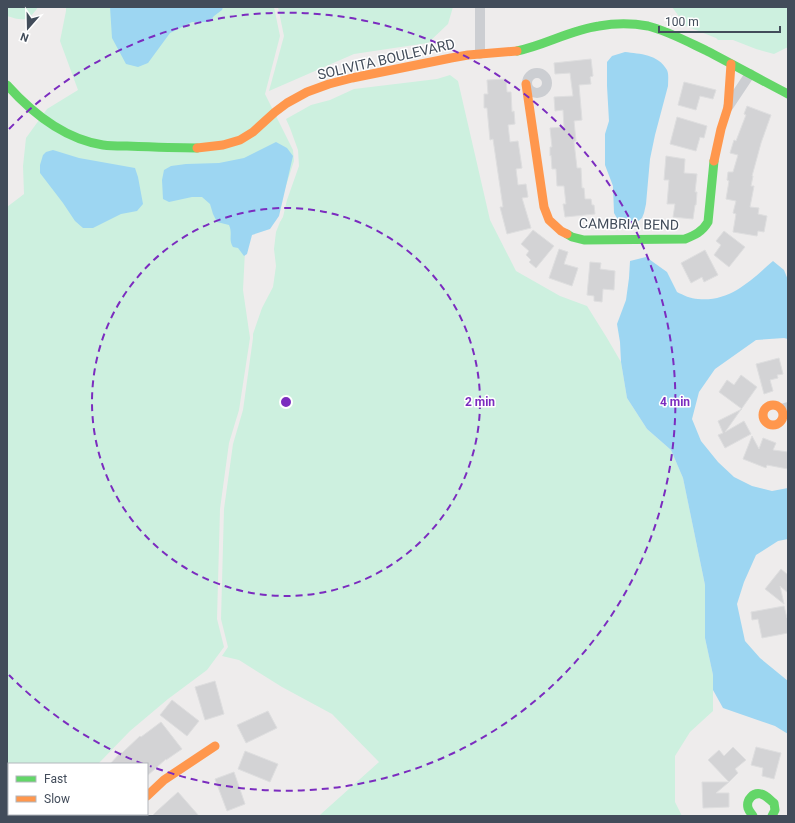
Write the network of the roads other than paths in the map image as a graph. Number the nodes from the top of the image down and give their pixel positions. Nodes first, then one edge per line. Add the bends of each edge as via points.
1 (480, 7) edge
2 (480, 54) junction
3 (731, 64) junction
4 (750, 74) junction
5 (526, 84) dead end
6 (7, 85) edge
7 (788, 94) edge
8 (728, 108) junction
9 (215, 746) dead end
10 (148, 795) edge
11 (753, 816) edge
12 (772, 816) edge

1 - 2 street
2 - 3 street, SOLIVITA BOULEVARD via 515,52 593,26 638,24 660,29
2 - 6 street, SOLIVITA BOULEVARD via 323,86 295,98 244,138 224,145 189,148 104,145 88,141 61,131 46,122 24,104
3 - 4 street, SOLIVITA BOULEVARD
3 - 8 street, CAMBRIA BEND
4 - 7 street, SOLIVITA BOULEVARD
4 - 8 street
5 - 8 street, CAMBRIA BEND via 544,207 549,220 561,231 584,240 685,239 697,235 705,228 708,222 714,161
9 - 10 street via 164,780
11 - 12 street via 748,808 748,800 756,793 763,794 774,803

